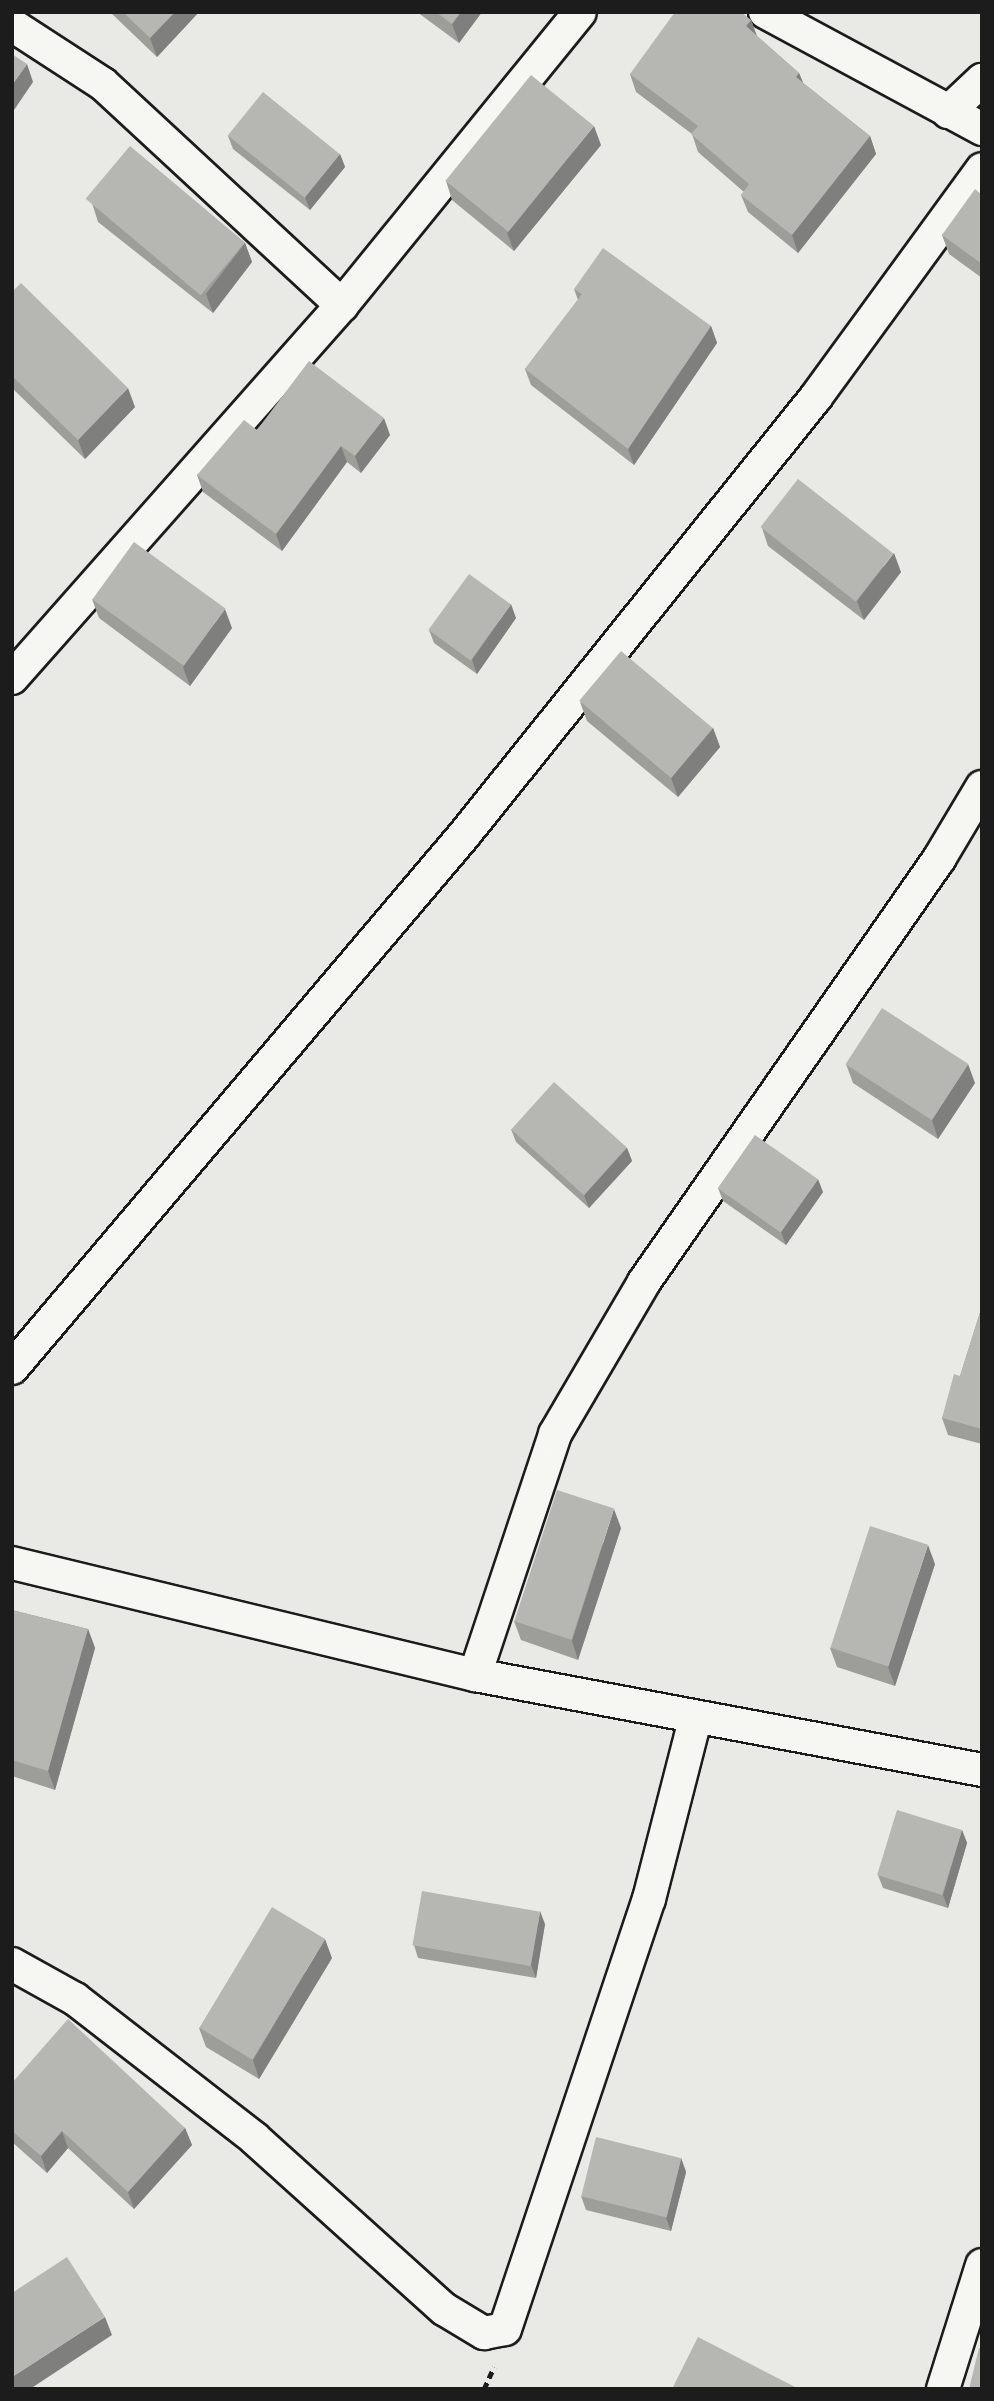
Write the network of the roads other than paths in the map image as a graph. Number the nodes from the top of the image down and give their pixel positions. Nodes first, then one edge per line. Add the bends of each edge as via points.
1 (580, 12) edge
2 (765, 12) edge
3 (12, 25) edge
4 (982, 80) edge
5 (948, 111) junction
6 (982, 129) edge
7 (982, 169) edge
8 (342, 305) junction
9 (12, 678) edge
10 (982, 787) edge
11 (12, 1368) edge
12 (12, 1563) edge
13 (475, 1675) junction
14 (695, 1720) junction
15 (982, 1770) edge
16 (12, 1964) edge
17 (982, 2264) edge
18 (943, 2389) edge

1 - 8 street
2 - 5 street
3 - 8 street via 103,84
4 - 5 street
5 - 6 street
7 - 11 street via 816,397 490,803
8 - 9 street
10 - 13 street via 939,859 644,1282 555,1434
12 - 13 street
13 - 14 street
14 - 15 street
14 - 16 street via 649,1899 505,2329 484,2333 444,2309 254,2138 75,1999
17 - 18 street

